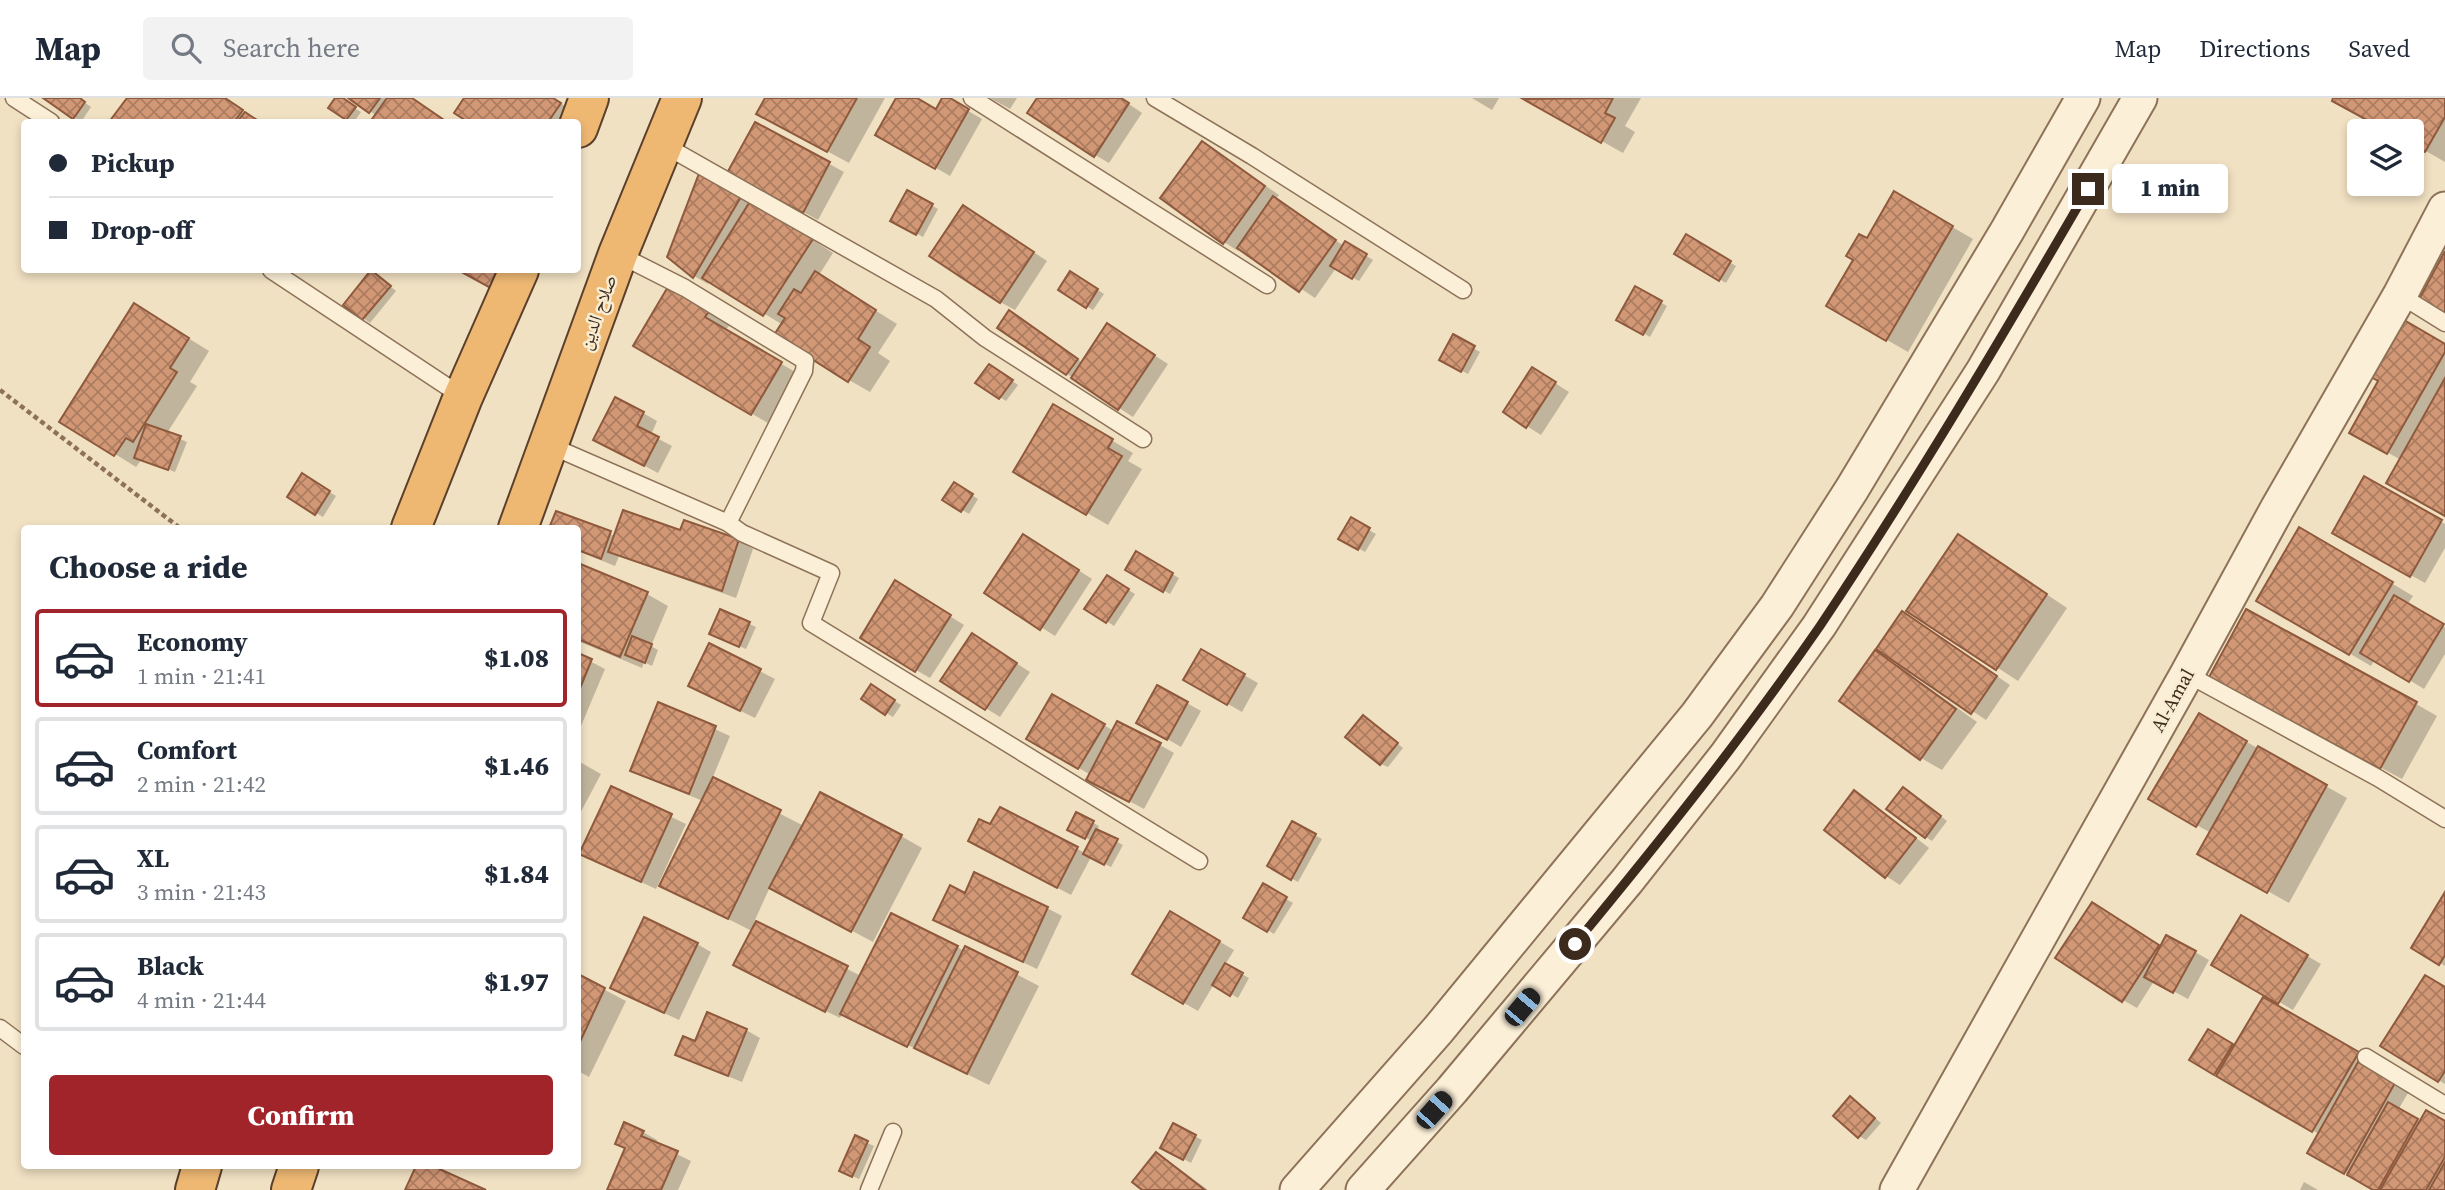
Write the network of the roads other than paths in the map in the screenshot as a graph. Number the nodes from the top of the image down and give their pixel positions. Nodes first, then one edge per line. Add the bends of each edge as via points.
1 (14, 98) edge
2 (682, 98) edge
3 (972, 98) edge
4 (1155, 98) edge
5 (2083, 98) edge
6 (2140, 98) edge
7 (46, 119) edge
8 (664, 145) junction
9 (2445, 209) edge
10 (618, 254) junction
11 (276, 273) edge
12 (518, 273) edge
13 (1267, 285) dead end
14 (1463, 290) dead end
15 (2400, 295) junction
16 (2445, 323) edge
17 (463, 397) junction
18 (1143, 439) dead end
19 (549, 445) junction
20 (728, 523) junction
21 (412, 525) edge
22 (519, 525) edge
23 (2187, 674) junction
24 (2445, 819) edge
25 (1199, 862) dead end
26 (0, 1028) edge
27 (21, 1044) edge
28 (2366, 1057) dead end
29 (2445, 1105) edge
30 (893, 1132) dead end
31 (298, 1169) edge
32 (292, 1190) edge
33 (869, 1190) edge
34 (1297, 1190) edge
35 (1363, 1190) edge
36 (1897, 1190) edge

1 - 7 lane
2 - 8 highway, صلاح الدين
3 - 13 lane
4 - 14 lane
5 - 34 street via 1852,489 1777,606 1689,726 1438,1030
6 - 35 street via 1983,371 1819,626 1725,757 1627,881
8 - 10 highway, صلاح الدين
8 - 18 lane via 936,299 985,338
9 - 15 street, Al-Amal
10 - 19 highway, صلاح الدين
10 - 20 lane via 685,288 805,361
11 - 17 lane
12 - 17 highway
15 - 16 lane
15 - 23 street, Al-Amal
17 - 21 highway
19 - 20 lane
19 - 22 highway, صلاح الدين
20 - 25 lane via 831,573 811,624
23 - 24 lane
23 - 36 street, Al-Amal
26 - 27 lane
28 - 29 lane
30 - 33 lane
31 - 32 highway

